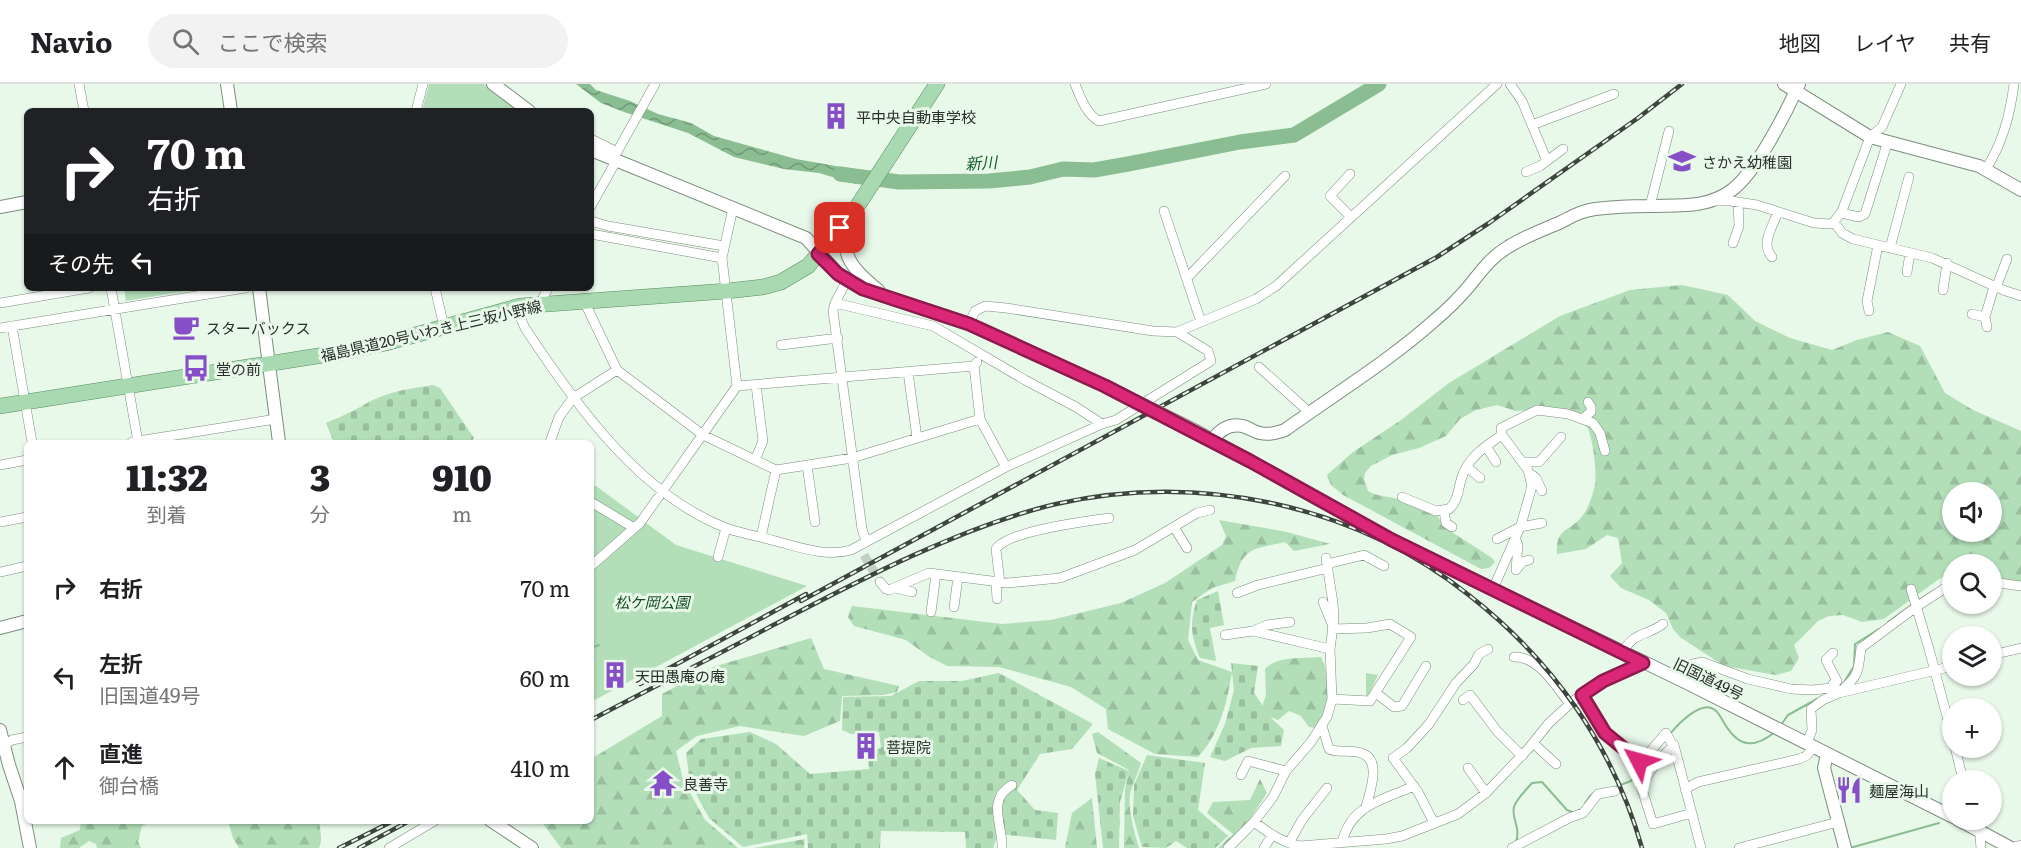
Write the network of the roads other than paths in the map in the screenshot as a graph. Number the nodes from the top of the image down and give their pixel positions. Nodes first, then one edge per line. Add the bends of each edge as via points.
1 (80, 84) edge
2 (227, 84) edge
3 (423, 84) edge
4 (493, 84) edge
5 (655, 84) edge
6 (938, 84) edge
7 (1076, 84) edge
8 (1266, 84) edge
9 (1497, 84) edge
10 (1510, 84) edge
11 (1784, 84) edge
12 (1901, 84) edge
13 (2014, 84) edge
14 (1797, 88) edge
15 (1614, 93) dead end
16 (84, 108) edge
17 (231, 108) edge
18 (417, 108) edge
19 (525, 108) edge
20 (1532, 125) junction
21 (1670, 131) dead end
22 (1870, 137) junction
23 (594, 140) edge
24 (1888, 141) junction
25 (1563, 149) dead end
26 (594, 151) edge
27 (616, 161) junction
28 (1547, 161) junction
29 (1986, 169) junction
30 (1526, 172) dead end
31 (1350, 174) dead end
32 (1285, 176) dead end
33 (1910, 177) dead end
34 (2021, 190) edge
35 (594, 201) edge
36 (1713, 201) junction
37 (1738, 202) junction
38 (24, 203) edge
39 (1650, 206) junction
40 (0, 207) edge
41 (733, 208) junction
42 (1164, 211) dead end
43 (1778, 212) junction
44 (1841, 213) junction
45 (851, 216) junction
46 (1350, 216) junction
47 (594, 222) edge
48 (1834, 222) junction
49 (594, 235) edge
50 (1733, 243) dead end
51 (724, 246) junction
52 (1878, 246) junction
53 (1890, 248) junction
54 (1910, 253) junction
55 (818, 254) junction
56 (1772, 257) dead end
57 (722, 258) junction
58 (2007, 259) dead end
59 (1947, 263) junction
60 (1907, 272) dead end
61 (1186, 278) junction
62 (847, 280) junction
63 (1995, 287) junction
64 (1943, 290) dead end
65 (70, 291) edge
66 (111, 291) edge
67 (226, 291) edge
68 (259, 291) edge
69 (436, 291) edge
70 (546, 291) edge
71 (727, 291) junction
72 (885, 296) junction
73 (2021, 296) edge
74 (584, 301) junction
75 (0, 303) edge
76 (835, 303) junction
77 (540, 304) junction
78 (520, 306) junction
79 (114, 309) junction
80 (1869, 311) dead end
81 (1972, 314) dead end
82 (1985, 317) junction
83 (1201, 322) junction
84 (969, 324) junction
85 (12, 326) junction
86 (444, 327) junction
87 (1987, 327) dead end
88 (0, 328) edge
89 (1177, 332) junction
90 (838, 338) junction
91 (782, 345) dead end
92 (981, 354) junction
93 (269, 364) junction
94 (974, 366) junction
95 (1258, 367) dead end
96 (617, 370) junction
97 (908, 372) junction
98 (843, 377) junction
99 (127, 385) junction
100 (756, 385) junction
101 (736, 386) junction
102 (573, 398) junction
103 (26, 402) junction
104 (1588, 402) dead end
105 (0, 406) edge
106 (1310, 412) junction
107 (1583, 418) junction
108 (276, 419) junction
109 (980, 419) junction
110 (1102, 424) junction
111 (703, 435) junction
112 (1502, 435) junction
113 (1561, 437) dead end
114 (917, 438) junction
115 (32, 440) edge
116 (136, 440) edge
117 (148, 440) edge
118 (279, 440) edge
119 (551, 440) edge
120 (1212, 440) junction
121 (1486, 446) junction
122 (1605, 451) dead end
123 (852, 458) junction
124 (755, 460) junction
125 (24, 461) edge
126 (1496, 462) dead end
127 (1523, 462) junction
128 (0, 465) edge
129 (807, 465) junction
130 (1006, 467) junction
131 (1467, 467) junction
132 (776, 470) junction
133 (1530, 474) junction
134 (1480, 478) dead end
135 (1542, 491) dead end
136 (663, 492) junction
137 (1402, 496) dead end
138 (594, 504) edge
139 (1210, 510) dead end
140 (1444, 511) junction
141 (24, 518) edge
142 (1109, 518) dead end
143 (0, 522) edge
144 (815, 522) dead end
145 (1542, 523) dead end
146 (1174, 527) junction
147 (1452, 527) dead end
148 (1520, 527) junction
149 (634, 528) junction
150 (726, 528) junction
151 (761, 537) junction
152 (1515, 537) junction
153 (1497, 539) dead end
154 (862, 544) junction
155 (1187, 548) dead end
156 (864, 555) tunnel mouth
157 (718, 556) dead end
158 (1529, 560) dead end
159 (594, 563) edge
160 (1327, 563) junction
161 (1384, 566) dead end
162 (24, 567) edge
163 (0, 572) edge
164 (936, 574) junction
165 (958, 577) junction
166 (880, 582) tunnel mouth
167 (998, 582) junction
168 (2002, 583) edge
169 (2021, 586) edge
170 (895, 588) junction
171 (1942, 588) edge
172 (1493, 589) junction
173 (912, 592) dead end
174 (1237, 593) dead end
175 (997, 599) dead end
176 (1914, 600) junction
177 (1323, 602) dead end
178 (954, 607) dead end
179 (931, 612) dead end
180 (24, 622) edge
181 (1290, 622) dead end
182 (1663, 624) dead end
183 (1333, 627) junction
184 (0, 628) edge
185 (1253, 631) junction
186 (1226, 635) dead end
187 (2021, 648) edge
188 (1330, 649) junction
189 (1488, 649) dead end
190 (1623, 653) junction
191 (1833, 653) dead end
192 (2002, 653) edge
193 (1514, 657) dead end
194 (1819, 658) dead end
195 (1643, 663) junction
196 (1426, 666) dead end
197 (1942, 669) edge
198 (1935, 671) junction
199 (1680, 680) junction
200 (1837, 690) junction
201 (1376, 693) junction
202 (1582, 695) junction
203 (1942, 698) edge
204 (1332, 699) junction
205 (1463, 700) dead end
206 (1570, 704) junction
207 (1322, 726) junction
208 (0, 730) edge
209 (24, 737) edge
210 (1669, 740) junction
211 (1533, 743) junction
212 (4, 745) junction
213 (1811, 745) junction
214 (1827, 754) junction
215 (1522, 756) junction
216 (1556, 764) dead end
217 (1468, 768) dead end
218 (1286, 771) junction
219 (1241, 775) dead end
220 (1012, 785) dead end
221 (1414, 786) junction
222 (1327, 788) dead end
223 (1685, 789) junction
224 (1615, 791) dead end
225 (1486, 793) junction
226 (24, 801) edge
227 (1366, 807) junction
228 (1942, 811) edge
229 (1692, 813) junction
230 (1254, 822) junction
231 (1838, 822) junction
232 (1434, 823) junction
233 (27, 824) edge
234 (429, 824) edge
235 (496, 824) edge
236 (1977, 830) edge
237 (1982, 833) junction
238 (1272, 836) junction
239 (1342, 843) junction
240 (1376, 844) edge
241 (1293, 845) edge
242 (2021, 845) edge
243 (1845, 847) edge
244 (30, 848) edge
245 (389, 848) edge
246 (532, 848) edge
247 (1002, 848) edge
248 (1228, 848) edge
249 (1264, 848) edge
250 (1512, 848) edge
251 (1701, 848) edge
252 (1739, 848) edge
253 (1981, 848) edge
254 (2011, 848) edge

1 - 16 street
2 - 17 street
3 - 18 street
4 - 19 street
5 - 23 street via 617,152
6 - 45 main road, 福島県道20号いわき上三坂小野線
7 - 8 street via 1082,101 1099,121
9 - 46 street
10 - 20 street via 1522,100
11 - 14 street
12 - 22 street via 1882,127
13 - 29 street via 2004,131
14 - 22 street
14 - 36 street via 1752,171 1731,191
15 - 20 street
20 - 28 street
21 - 39 street
22 - 24 street
22 - 44 street
24 - 29 street
24 - 44 street via 1865,214 1859,218
25 - 28 street
26 - 27 street
27 - 35 street
27 - 41 street
28 - 30 street
29 - 34 street
31 - 46 street via 1329,196
32 - 61 street
33 - 53 street
36 - 37 street
36 - 39 street via 1696,206
37 - 43 street
37 - 50 street via 1739,226
38 - 40 street
39 - 106 street via 1577,213 1507,247 1491,259 1436,320
41 - 51 street
41 - 55 street via 806,238
42 - 61 street
43 - 48 street via 1814,223
43 - 56 street via 1766,245
44 - 48 street
45 - 55 main road, 福島県道20号いわき上三坂小野線
45 - 72 street via 845,234 849,262
46 - 83 street via 1276,286 1256,299
47 - 51 street
48 - 52 street via 1845,236
49 - 57 street
51 - 57 street
52 - 53 street
52 - 80 street via 1867,301
53 - 54 street
54 - 59 street
54 - 60 street
55 - 62 street
55 - 71 main road, 福島県道20号いわき上三坂小野線 via 808,266 781,282
57 - 71 street
58 - 63 street
59 - 63 street
59 - 64 street
61 - 83 street
62 - 72 street
62 - 76 street
63 - 73 street
63 - 82 street
65 - 75 street
66 - 79 street
67 - 79 street
68 - 93 street
69 - 86 street
70 - 77 street
71 - 74 main road, 福島県道20号いわき上三坂小野線
71 - 101 street
72 - 84 street
74 - 77 main road, 福島県道20号いわき上三坂小野線
74 - 96 street
76 - 90 street
76 - 92 street via 933,326
77 - 78 main road, 福島県道20号いわき上三坂小野線
78 - 86 main road, 福島県道20号いわき上三坂小野線
78 - 102 street via 525,328
79 - 85 street
79 - 99 street
81 - 82 street
82 - 87 street
83 - 89 street
84 - 89 street via 975,311 985,306
84 - 120 street, 旧国道49号, bridge
85 - 88 street
85 - 103 street
86 - 93 main road, 福島県道20号いわき上三坂小野線 via 386,343
89 - 110 street via 1208,351 1211,361 1116,420
90 - 91 street
90 - 98 street
92 - 94 street
92 - 110 street
93 - 99 main road, 福島県道20号いわき上三坂小野線
93 - 108 street
94 - 97 street
94 - 109 street
95 - 106 street
96 - 102 street
96 - 111 street
97 - 98 street
97 - 114 street
98 - 100 street
98 - 123 street
99 - 103 main road, 福島県道20号いわき上三坂小野線
99 - 116 street
100 - 101 street
100 - 124 street via 763,441
101 - 111 street
102 - 119 street
102 - 136 street via 616,448
103 - 105 main road, 福島県道20号いわき上三坂小野線
103 - 115 street
104 - 107 street via 1591,412
106 - 120 street via 1274,434 1228,427
107 - 112 street via 1537,410 1501,428
107 - 122 street via 1600,433
108 - 117 street
108 - 118 street
109 - 114 street
109 - 130 street
110 - 130 street
111 - 124 street
111 - 136 street
112 - 121 street
112 - 127 street
113 - 127 street via 1539,462
114 - 123 street
120 - 172 street, 旧国道49号 via 1392,540
121 - 126 street
121 - 131 street
123 - 129 street
123 - 154 street
124 - 132 street
125 - 128 street
127 - 133 street
129 - 132 street
129 - 144 street
130 - 154 street
131 - 134 street
131 - 140 street via 1453,507
132 - 151 street
133 - 135 street
133 - 148 street via 1532,489
136 - 149 street
136 - 150 street
137 - 140 street
138 - 149 street
139 - 146 street
140 - 147 street via 1446,523
141 - 143 street
142 - 167 street via 1058,525 1001,543 996,549
145 - 148 street
146 - 155 street
146 - 167 street via 1135,550 1071,575 1042,581
148 - 152 street
148 - 153 street
149 - 159 street
150 - 151 street
150 - 157 street
151 - 154 street via 836,554
152 - 158 street via 1516,570
152 - 172 street
154 - 156 street
160 - 161 street via 1364,555
160 - 174 street
160 - 183 street
162 - 163 street
164 - 165 street
164 - 170 street via 924,574
164 - 179 street
165 - 167 street
165 - 178 street
166 - 170 street via 886,589
167 - 175 street
168 - 169 street
170 - 173 street
171 - 176 street
172 - 190 street, 旧国道49号
176 - 198 street
176 - 200 street via 1861,648 1859,670 1849,684
177 - 183 street
180 - 184 street
181 - 185 street
182 - 190 street via 1632,639
183 - 188 street
183 - 201 street via 1390,624 1411,637
185 - 186 street
185 - 188 street
187 - 192 street
188 - 204 street
189 - 221 street via 1479,654 1456,683 1429,724 1393,758
190 - 195 street, 旧国道49号
191 - 200 street via 1827,660 1836,676
193 - 206 street via 1537,664
194 - 200 street
195 - 199 street, 旧国道49号
195 - 202 street
196 - 201 street via 1402,706 1394,707
197 - 198 street
198 - 200 street
198 - 203 street
199 - 200 street via 1688,665 1698,662 1791,689
199 - 213 street, 旧国道49号
200 - 213 street via 1811,709
201 - 204 street via 1370,701
202 - 206 street
202 - 210 street via 1605,733 1639,761
204 - 207 street
205 - 215 street via 1470,696
206 - 211 street
207 - 218 street
207 - 227 street via 1329,749 1359,752 1368,758 1374,782
208 - 212 street
209 - 212 street
210 - 223 street
210 - 229 street via 1641,786 1653,824
211 - 215 street
211 - 216 street
212 - 226 street
213 - 214 street, 旧国道49号
213 - 223 street via 1806,756 1799,759 1698,782
214 - 228 street, 旧国道49号
214 - 231 street via 1824,768
215 - 225 street
217 - 225 street
218 - 219 street via 1248,760
218 - 230 street
220 - 247 street via 1000,797 997,812
221 - 227 street
221 - 232 street
222 - 241 street via 1302,820
223 - 229 street
224 - 250 street via 1598,795 1583,813
225 - 232 street via 1458,814
227 - 239 street via 1350,822
229 - 251 street
230 - 238 street
230 - 248 street
231 - 243 street
231 - 252 street
232 - 240 street
233 - 244 street
234 - 245 street
235 - 246 street
236 - 237 street, 旧国道49号
237 - 253 street
237 - 254 street, 旧国道49号
238 - 241 street
238 - 249 street
239 - 240 street
239 - 241 street
242 - 254 street

